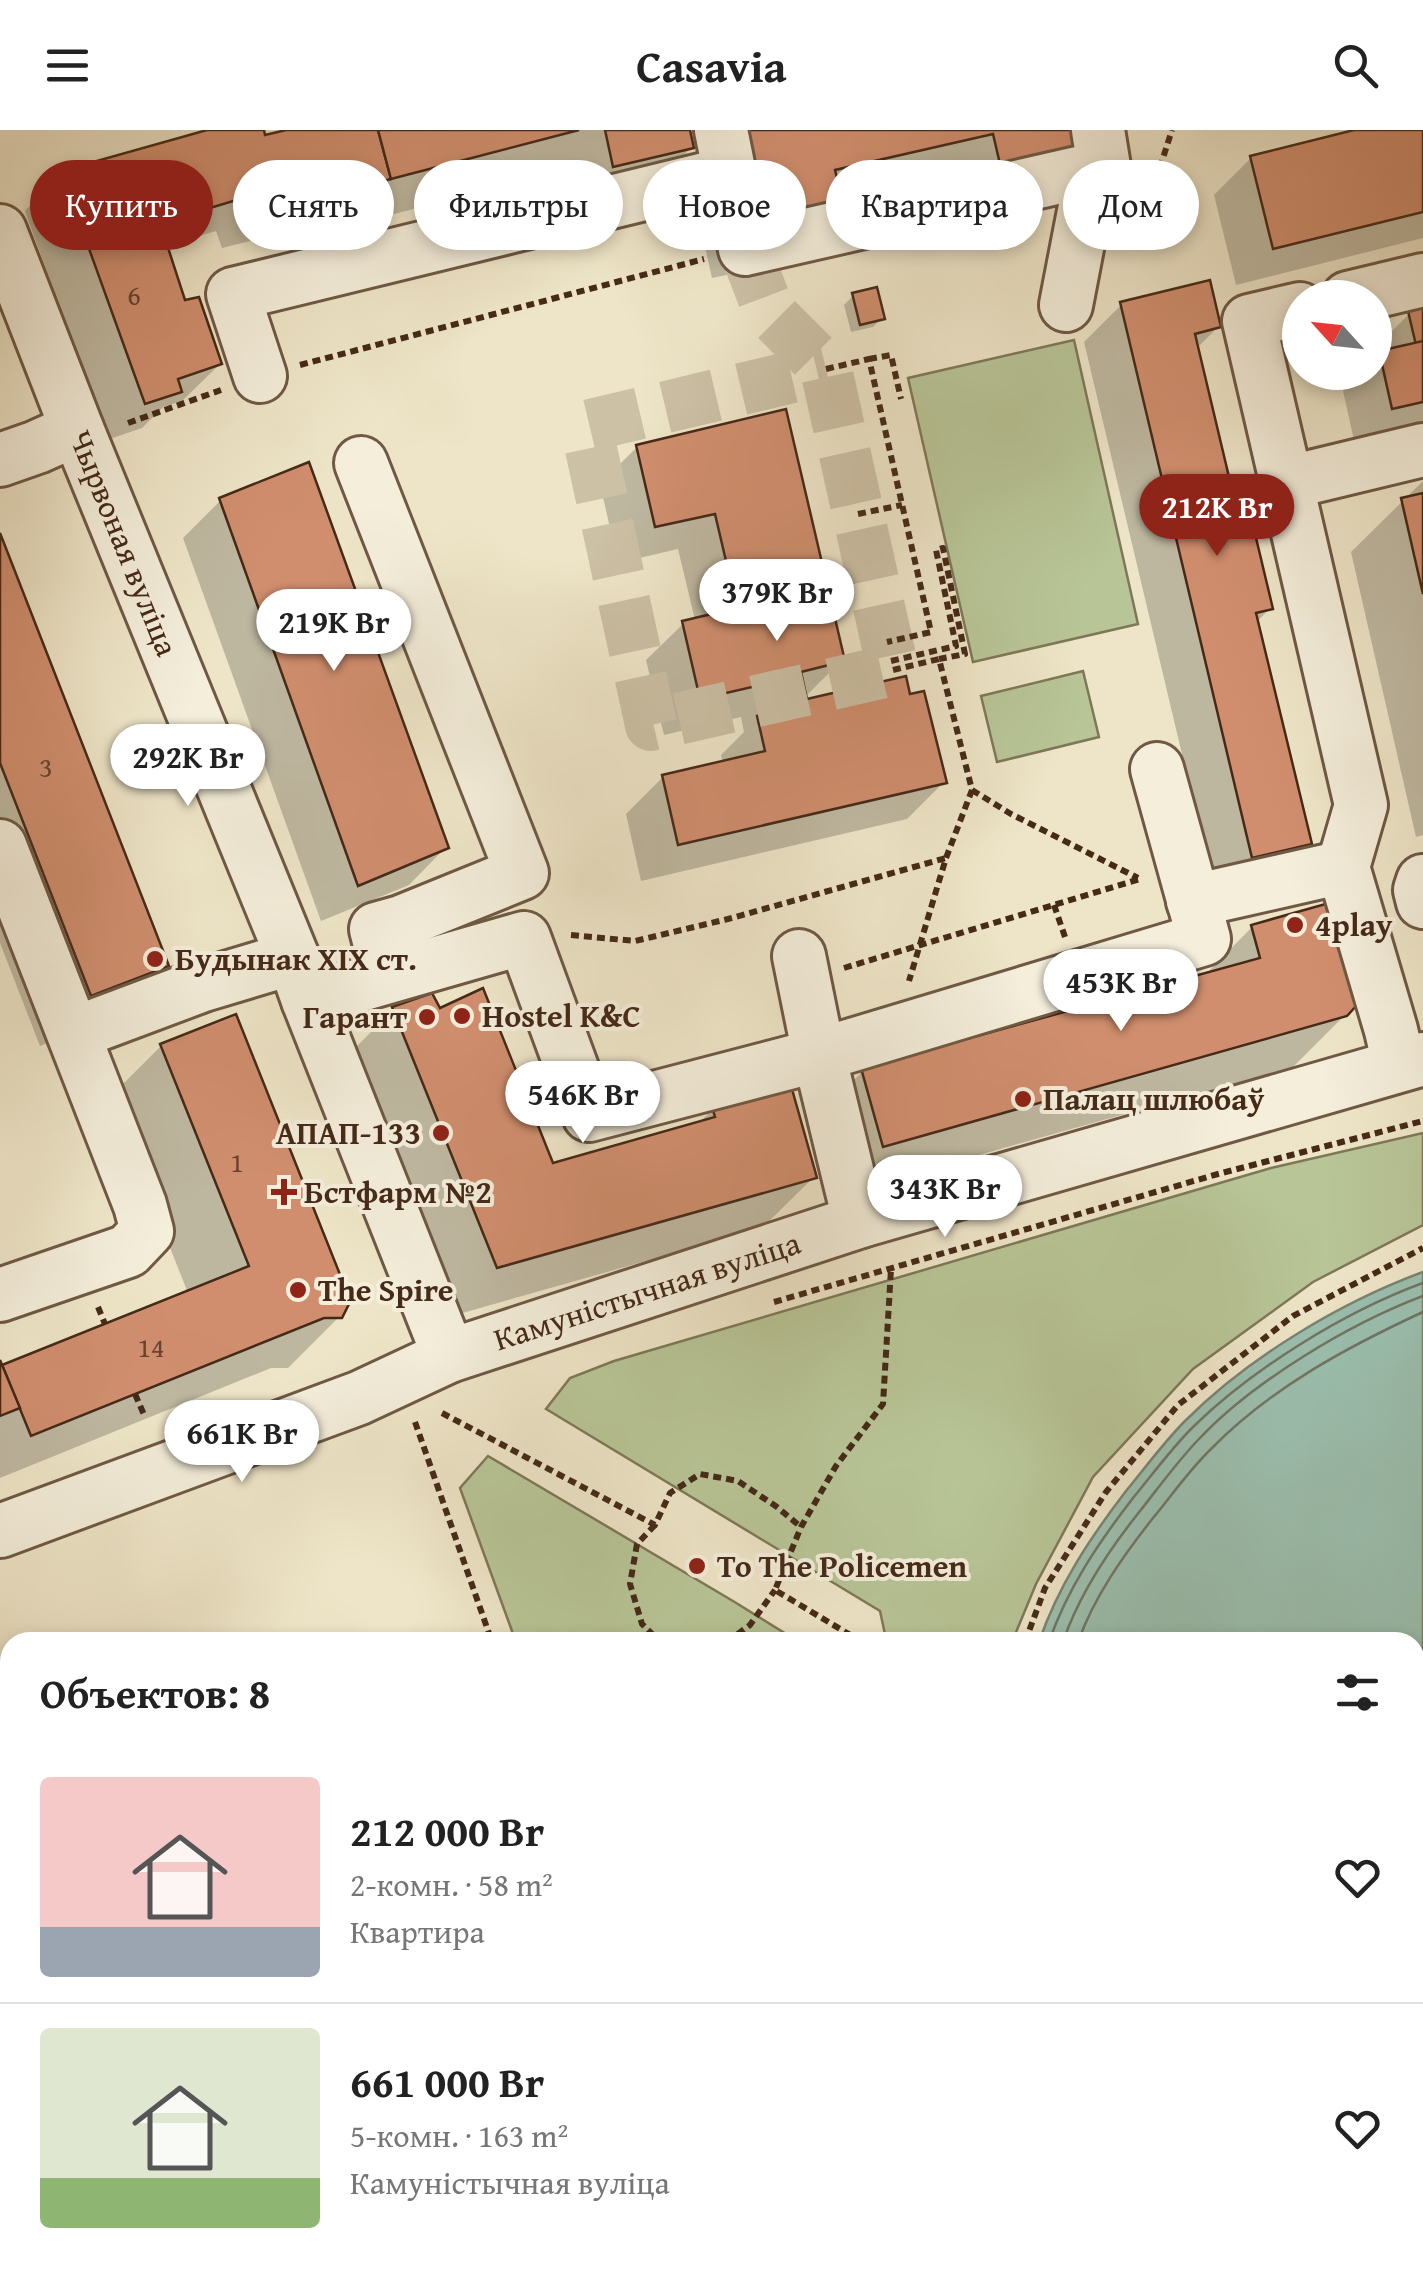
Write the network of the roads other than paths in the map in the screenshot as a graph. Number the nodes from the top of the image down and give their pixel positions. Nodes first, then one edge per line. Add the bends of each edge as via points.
1 (1095, 150) edge
2 (726, 152) edge
3 (0, 231) edge
4 (1423, 280) edge
5 (1392, 287) edge
6 (1066, 305) dead end
7 (1282, 313) edge
8 (260, 376) road end
9 (76, 428) junction
10 (1423, 450) edge
11 (0, 460) edge
12 (361, 463) dead end
13 (1286, 484) junction
14 (1156, 768) dead end
15 (0, 846) edge
16 (1343, 867) junction
17 (1423, 881) edge
18 (1193, 901) junction
19 (1423, 902) edge
20 (19, 949) edge
21 (802, 968) road end
22 (388, 976) junction
23 (300, 979) junction
24 (76, 1038) junction
25 (819, 1055) junction
26 (1411, 1062) edge
27 (862, 1221) junction
28 (0, 1295) edge
29 (454, 1381) junction
30 (0, 1531) edge

1 - 2 street via 745,249
1 - 6 street
2 - 8 street via 233,294
3 - 9 street, Чырвоная вуліца
4 - 5 street
7 - 13 street via 1248,321
9 - 11 street
9 - 23 street, Чырвоная вуліца
10 - 13 street
12 - 22 street via 522,873 376,930
13 - 16 street via 1360,805
14 - 18 street
15 - 20 street
16 - 18 street
16 - 26 street via 1392,1030
17 - 19 street
18 - 25 street via 1204,939
20 - 24 street
21 - 25 street
22 - 23 street
22 - 25 street via 524,938 589,1115
23 - 24 street via 184,992
23 - 29 street, Чырвоная вуліца
24 - 28 street via 146,1231 128,1251
25 - 27 street
26 - 27 street, Камуністычная вуліца
27 - 29 street, Камуністычная вуліца
29 - 30 street, Камуністычная вуліца via 359,1398

